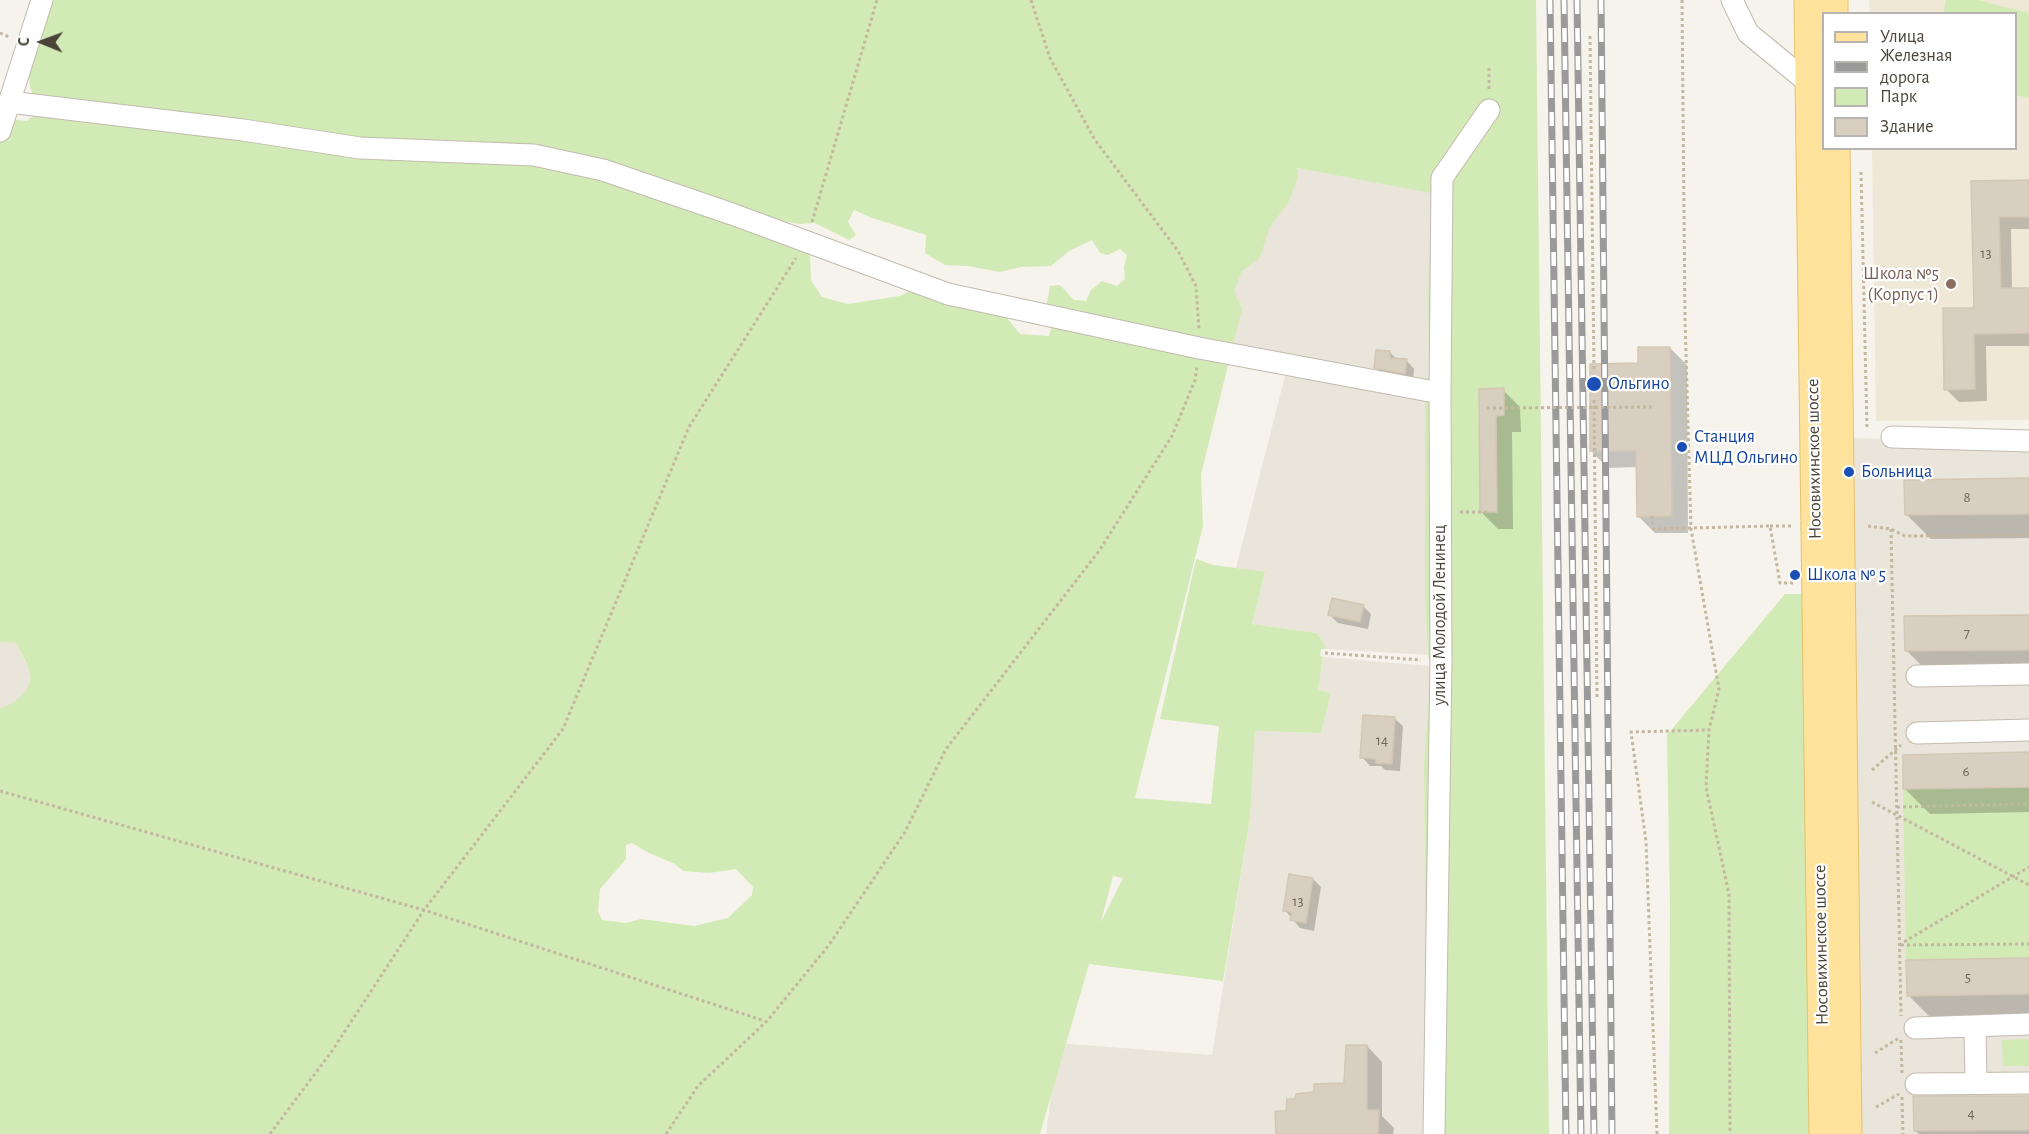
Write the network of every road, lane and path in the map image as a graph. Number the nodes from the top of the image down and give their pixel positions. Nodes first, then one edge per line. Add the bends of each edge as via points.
1 (42, 0) edge
2 (877, 0) edge
3 (1031, 0) edge
4 (1682, 0) edge
5 (1732, 0) edge
6 (1808, 0) edge
7 (1590, 36) dead end
8 (1810, 84) junction
9 (9, 102) junction
10 (1489, 110) dead end
11 (0, 131) edge
12 (1836, 150) edge
13 (1861, 172) dead end
14 (807, 240) junction
15 (1199, 348) junction
16 (1594, 370) dead end
17 (1440, 393) junction
18 (1593, 400) dead end
19 (1594, 407) junction
20 (1652, 407) dead end
21 (1487, 408) dead end
22 (1867, 428) dead end
23 (1892, 437) dead end
24 (2029, 441) edge
25 (1440, 512) junction
26 (1488, 512) dead end
27 (1652, 516) dead end
28 (1770, 526) junction
29 (1800, 526) dead end
30 (1868, 526) dead end
31 (1691, 529) junction
32 (1891, 529) junction
33 (2029, 535) edge
34 (1800, 583) dead end
35 (1325, 653) dead end
36 (1441, 662) junction
37 (2029, 674) edge
38 (1917, 676) dead end
39 (1598, 698) dead end
40 (1709, 730) junction
41 (2029, 730) edge
42 (1917, 733) joint
43 (1896, 750) junction
44 (1872, 770) dead end
45 (0, 791) edge
46 (1872, 802) dead end
47 (2029, 804) edge
48 (1897, 807) junction
49 (1897, 816) junction
50 (2029, 867) edge
51 (2013, 877) junction
52 (2029, 885) edge
53 (424, 910) junction
54 (2029, 944) edge
55 (1899, 945) junction
56 (767, 1021) junction
57 (2029, 1024) edge
58 (1976, 1026) junction
59 (1908, 1033) junction
60 (1875, 1053) dead end
61 (1976, 1083) junction
62 (2029, 1083) edge
63 (1909, 1088) junction
64 (1876, 1107) dead end
65 (270, 1134) edge
66 (666, 1134) edge
67 (1434, 1134) edge
68 (1657, 1134) edge
69 (1730, 1134) edge
70 (1823, 1134) edge
71 (1848, 1134) edge
72 (1903, 1134) edge

1 - 9 street
2 - 14 path
3 - 15 path via 1050,58 1095,140 1178,251 1196,286
4 - 31 path
5 - 8 street via 1748,33
6 - 8 main road, Носовихинское шоссе
7 - 16 path
8 - 70 main road, Носовихинское шоссе
9 - 11 street
9 - 14 street via 360,148 534,155 603,170
10 - 17 street, улица Молодой Ленинец via 1442,178
12 - 71 main road, Носовихинское шоссе
13 - 22 path
14 - 15 street via 948,294
14 - 53 path via 689,427 563,729
15 - 17 street
15 - 56 path via 1195,380 1172,436 1105,541 946,749 905,832 830,945
17 - 25 street, улица Молодой Ленинец
18 - 19 path, bridge
19 - 20 path, bridge
19 - 21 path, bridge
19 - 39 path, bridge
23 - 24 street
25 - 26 path
25 - 36 street, улица Молодой Ленинец
27 - 31 path via 1653,529
28 - 29 path
28 - 31 path
28 - 34 path via 1780,583
30 - 32 path
31 - 40 path via 1719,689
32 - 33 path via 1905,536
32 - 43 path
35 - 36 path
36 - 67 street, улица Молодой Ленинец
37 - 38 street
40 - 68 path via 1631,732 1646,841
40 - 69 path via 1706,787 1728,894
41 - 42 street
42 - 43 path
43 - 44 path
43 - 48 path
45 - 53 path
46 - 49 path
47 - 48 path
48 - 49 path
49 - 51 path
49 - 55 path
50 - 51 path
51 - 52 path
51 - 55 path
53 - 56 path
53 - 65 path via 332,1051
54 - 55 path
55 - 59 path
56 - 66 path via 698,1086
57 - 58 street
58 - 59 street
58 - 61 street
59 - 60 path
59 - 63 path
61 - 62 street
61 - 63 street
63 - 64 path
63 - 72 path

